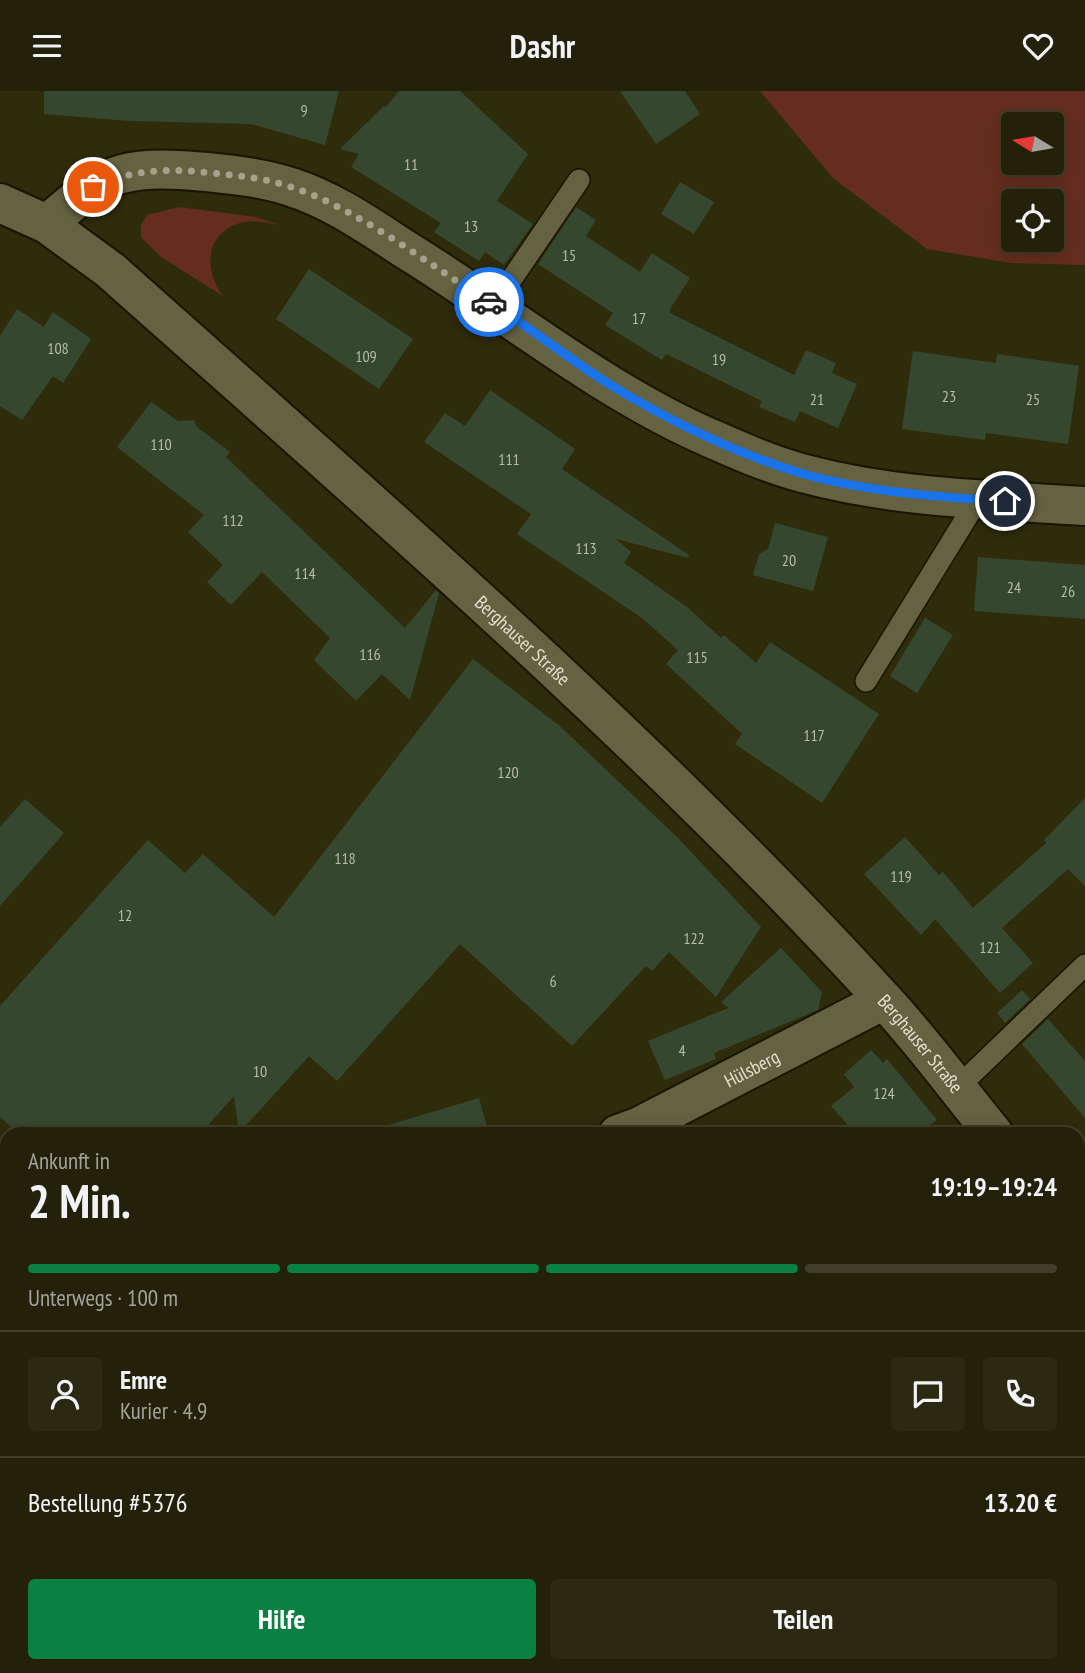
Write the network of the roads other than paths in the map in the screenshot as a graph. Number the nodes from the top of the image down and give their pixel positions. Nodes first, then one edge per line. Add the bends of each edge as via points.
1 (579, 180) dead end
2 (0, 203) edge
3 (47, 225) junction
4 (494, 305) junction
5 (978, 499) junction
6 (1085, 506) edge
7 (866, 681) dead end
8 (1085, 965) edge
9 (884, 1000) junction
10 (958, 1087) junction
11 (637, 1127) edge
12 (989, 1127) edge

1 - 4 lane
2 - 3 street, Berghauser Straße
3 - 4 street via 93,187 120,175 162,169 257,177 334,204
3 - 9 street, Berghauser Straße via 110,270 482,602 657,765
4 - 5 street via 612,386 747,453 841,483
5 - 6 street
5 - 7 lane
8 - 10 lane
9 - 10 street, Berghauser Straße
9 - 11 street, Hülsberg
10 - 12 street, Berghauser Straße

